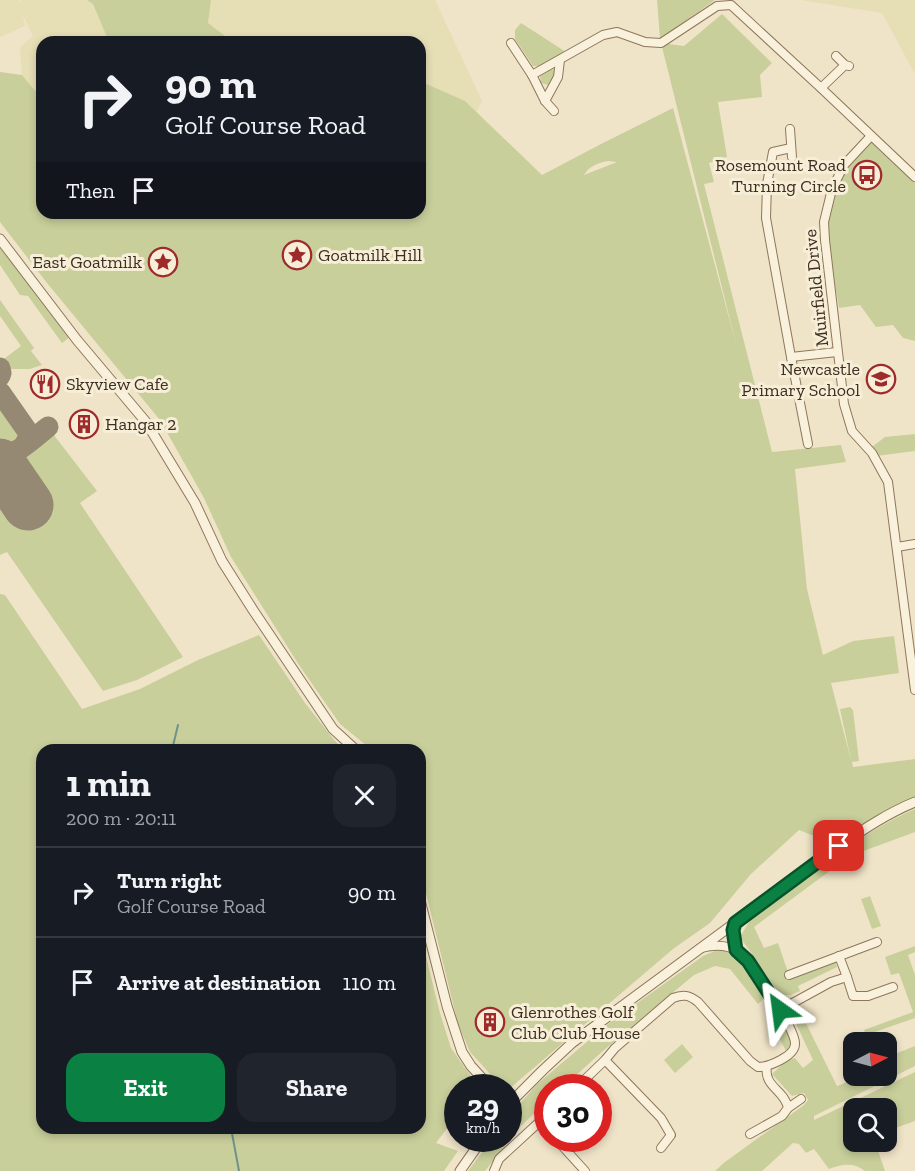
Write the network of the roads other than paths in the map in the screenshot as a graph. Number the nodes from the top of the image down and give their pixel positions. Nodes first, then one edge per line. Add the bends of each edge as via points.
1 (511, 43) dead end
2 (836, 56) dead end
3 (560, 60) junction
4 (532, 75) junction
5 (821, 88) junction
6 (545, 101) junction
7 (554, 111) dead end
8 (790, 129) dead end
9 (871, 136) junction
10 (791, 148) junction
11 (792, 157) dead end
12 (915, 177) edge
13 (0, 239) edge
14 (837, 352) junction
15 (791, 357) junction
16 (808, 444) dead end
17 (915, 544) edge
18 (897, 547) junction
19 (913, 655) edge
20 (915, 690) edge
21 (349, 744) edge
22 (915, 802) edge
23 (735, 923) junction
24 (426, 924) edge
25 (877, 942) dead end
26 (700, 948) junction
27 (736, 950) junction
28 (839, 956) junction
29 (789, 975) dead end
30 (847, 978) junction
31 (893, 987) dead end
32 (780, 1010) junction
33 (605, 1060) junction
34 (767, 1066) junction
35 (478, 1074) edge
36 (590, 1074) edge
37 (522, 1091) edge
38 (801, 1098) dead end
39 (788, 1108) junction
40 (534, 1127) edge
41 (750, 1134) dead end
42 (662, 1148) dead end
43 (473, 1152) edge
44 (568, 1152) edge
45 (460, 1171) edge
46 (494, 1171) edge
47 (585, 1171) edge

1 - 4 street
2 - 5 street via 847,66
3 - 4 street
3 - 5 street via 613,32 661,43 717,6 731,5
3 - 6 street via 558,77
4 - 6 street
5 - 9 street
6 - 7 street
8 - 10 street
9 - 12 street
9 - 14 street, Muirfield Drive via 844,165 832,189 824,222
10 - 11 street
10 - 15 street via 773,152 766,218
13 - 21 street via 146,422 195,503 222,561 333,729
14 - 15 street
14 - 18 street, Muirfield Drive via 852,431 872,453 888,482
15 - 16 street
17 - 18 street
18 - 19 street, Muirfield Drive
19 - 20 street, Muirfield Drive
22 - 23 street via 873,823
23 - 26 street
23 - 27 street
24 - 35 street via 462,1052
25 - 28 street
26 - 27 street via 719,946
26 - 37 street via 572,1043
27 - 32 street via 748,961
28 - 29 street
28 - 30 street
30 - 31 street via 853,996 868,996
30 - 32 street via 831,981
32 - 34 street via 796,1046
33 - 34 street via 651,1015 673,998 684,995 698,1002 754,1064
33 - 36 street
33 - 42 street via 661,1118 671,1135
34 - 39 street via 768,1080
38 - 39 street
39 - 41 street via 782,1116
40 - 46 street via 499,1159
43 - 45 street
44 - 47 street

